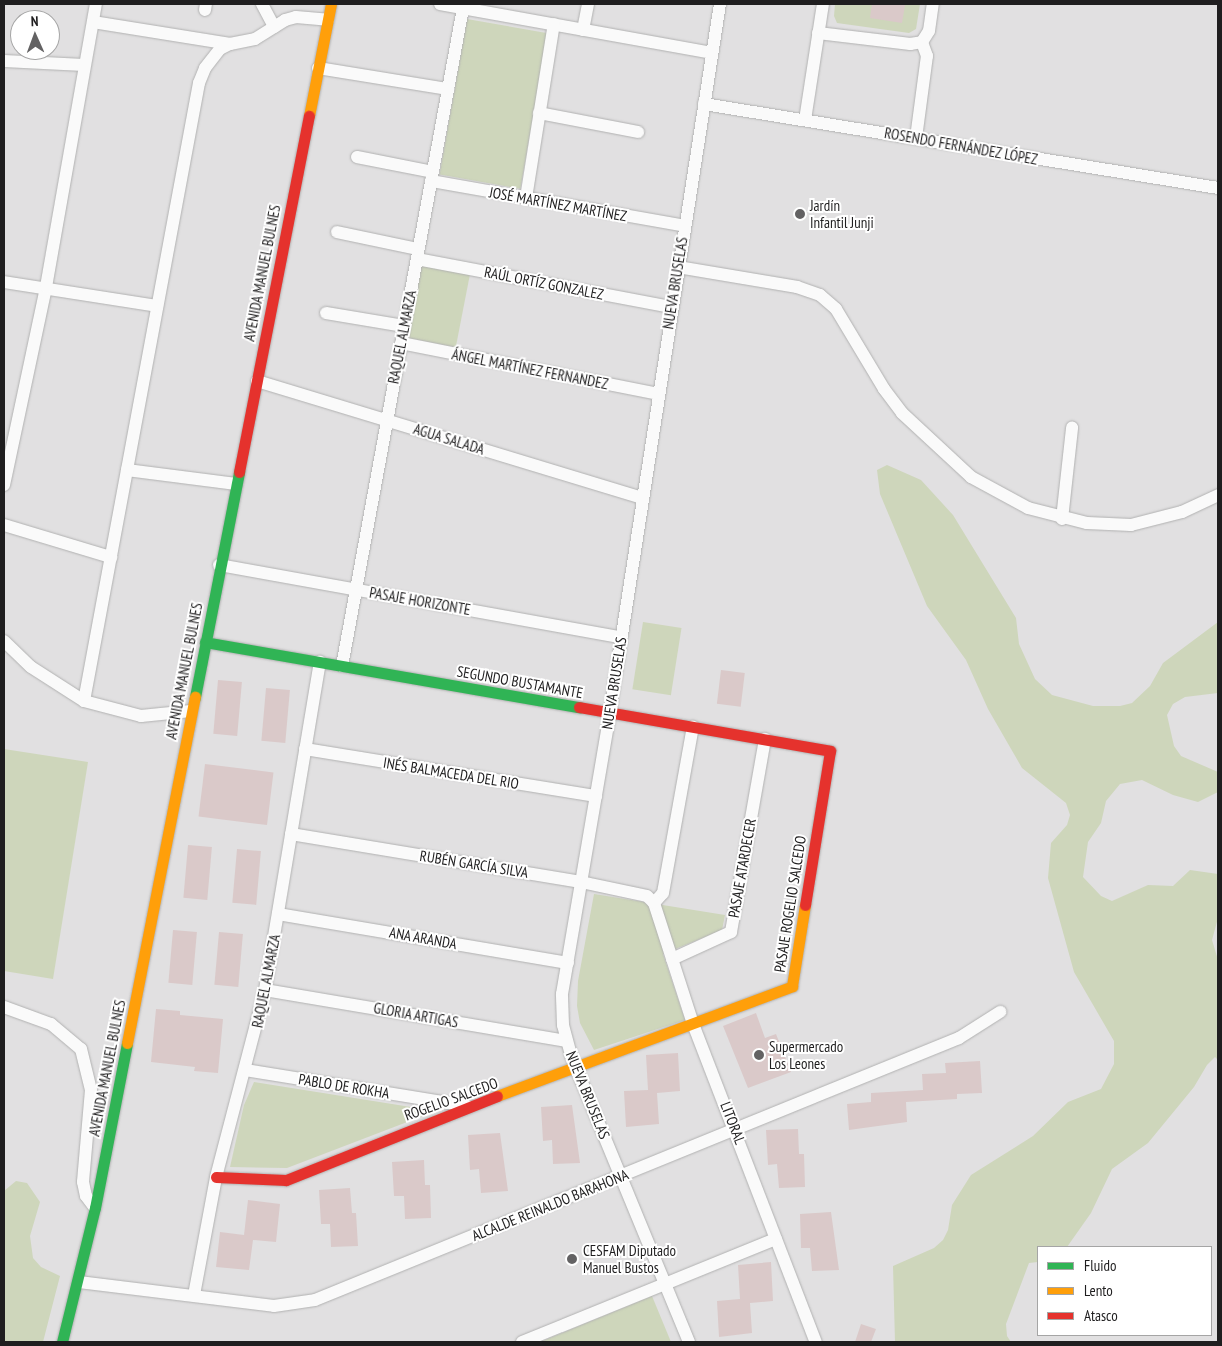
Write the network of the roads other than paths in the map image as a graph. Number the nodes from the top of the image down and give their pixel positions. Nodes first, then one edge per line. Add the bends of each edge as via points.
1 (96, 4) edge
2 (262, 4) edge
3 (331, 4) edge
4 (440, 4) edge
5 (588, 4) edge
6 (720, 4) edge
7 (822, 4) edge
8 (933, 4) edge
9 (463, 8) junction
10 (328, 20) junction
11 (93, 22) junction
12 (554, 24) junction
13 (274, 27) junction
14 (583, 30) junction
15 (818, 33) junction
16 (922, 42) junction
17 (230, 44) junction
18 (712, 53) junction
19 (4, 62) edge
20 (84, 65) junction
21 (318, 68) junction
22 (448, 89) junction
23 (704, 104) junction
24 (539, 113) junction
25 (805, 120) junction
26 (638, 132) dead end
27 (916, 138) junction
28 (357, 157) dead end
29 (432, 177) junction
30 (1218, 188) edge
31 (526, 198) junction
32 (685, 226) junction
33 (337, 232) dead end
34 (418, 254) junction
35 (678, 267) junction
36 (4, 282) edge
37 (46, 287) junction
38 (157, 306) junction
39 (672, 307) junction
40 (326, 313) dead end
41 (404, 326) junction
42 (401, 342) junction
43 (257, 381) junction
44 (658, 394) junction
45 (387, 420) junction
46 (1072, 428) dead end
47 (127, 470) junction
48 (236, 484) junction
49 (4, 485) edge
50 (1218, 496) edge
51 (642, 498) junction
52 (1062, 519) junction
53 (4, 525) edge
54 (111, 557) junction
55 (218, 565) junction
56 (356, 590) junction
57 (621, 637) junction
58 (4, 641) edge
59 (205, 642) junction
60 (320, 662) junction
61 (342, 666) junction
62 (84, 700) junction
63 (191, 711) junction
64 (610, 712) junction
65 (693, 727) junction
66 (765, 739) junction
67 (305, 750) junction
68 (830, 750) joint
69 (596, 796) junction
70 (291, 834) junction
71 (581, 882) junction
72 (654, 903) junction
73 (278, 914) junction
74 (672, 959) junction
75 (568, 962) junction
76 (265, 990) junction
77 (4, 1007) edge
78 (1000, 1012) dead end
79 (692, 1024) junction
80 (566, 1041) junction
81 (576, 1069) junction
82 (245, 1070) junction
83 (472, 1107) junction
84 (736, 1131) junction
85 (621, 1176) junction
86 (216, 1177) junction
87 (95, 1208) junction
88 (776, 1239) junction
89 (79, 1282) junction
90 (664, 1284) junction
91 (194, 1295) junction
92 (62, 1342) edge
93 (522, 1342) edge
94 (689, 1342) edge
95 (816, 1342) edge

1 - 11 street
2 - 13 street
3 - 10 street, AVENIDA MANUEL BULNES
4 - 9 street
5 - 14 street
6 - 18 street, NUEVA BRUSELAS
7 - 15 street
8 - 16 street via 929,31
9 - 12 street
9 - 22 street, RAQUEL ALMARZA
10 - 13 street via 296,17
10 - 21 street, AVENIDA MANUEL BULNES
11 - 17 street
11 - 20 street
12 - 14 street
12 - 24 street
13 - 17 street via 255,39
14 - 18 street
15 - 16 street via 910,44
15 - 25 street
16 - 27 street via 927,62
17 - 38 street via 220,49 205,68 199,83
18 - 23 street, NUEVA BRUSELAS
19 - 20 street
20 - 37 street
21 - 22 street
21 - 43 street, AVENIDA MANUEL BULNES
22 - 29 street, RAQUEL ALMARZA
23 - 25 street, ROSENDO FERNÁNDEZ LÓPEZ
23 - 32 street, NUEVA BRUSELAS
24 - 26 street
24 - 31 street
25 - 27 street, ROSENDO FERNÁNDEZ LÓPEZ
27 - 30 street, ROSENDO FERNÁNDEZ LÓPEZ
28 - 29 street, JOSÉ MARTÍNEZ MARTÍNEZ
29 - 31 street, JOSÉ MARTÍNEZ MARTÍNEZ
29 - 34 street, RAQUEL ALMARZA
31 - 32 street, JOSÉ MARTÍNEZ MARTÍNEZ
32 - 35 street, NUEVA BRUSELAS
33 - 34 street, RAÚL ORTÍZ GONZALEZ
34 - 39 street, RAÚL ORTÍZ GONZALEZ
34 - 41 street, RAQUEL ALMARZA
35 - 39 street, NUEVA BRUSELAS
35 - 52 street via 797,286 820,295 836,309 892,401 952,461 1009,500
36 - 37 street
37 - 38 street
37 - 49 street
38 - 47 street
39 - 44 street, NUEVA BRUSELAS
40 - 41 street
41 - 42 street, RAQUEL ALMARZA
42 - 44 street, ÁNGEL MARTÍNEZ FERNANDEZ
42 - 45 street, RAQUEL ALMARZA
43 - 45 street, AGUA SALADA
43 - 48 street, AVENIDA MANUEL BULNES
44 - 51 street, NUEVA BRUSELAS
45 - 51 street, AGUA SALADA
45 - 56 street, RAQUEL ALMARZA
46 - 52 street
47 - 48 street
47 - 54 street
48 - 55 street, AVENIDA MANUEL BULNES
50 - 52 street via 1182,512 1131,525
51 - 57 street, NUEVA BRUSELAS
53 - 54 street
54 - 62 street
55 - 56 street, PASAJE HORIZONTE
55 - 59 street, AVENIDA MANUEL BULNES
56 - 57 street, PASAJE HORIZONTE
56 - 61 street, RAQUEL ALMARZA
57 - 64 street, NUEVA BRUSELAS
58 - 62 street via 32,667
59 - 60 street, SEGUNDO BUSTAMANTE
59 - 63 street, AVENIDA MANUEL BULNES
60 - 61 street, SEGUNDO BUSTAMANTE
60 - 67 street, RAQUEL ALMARZA
61 - 64 street, SEGUNDO BUSTAMANTE
62 - 63 street via 141,716
63 - 87 street, AVENIDA MANUEL BULNES
64 - 65 street, SEGUNDO BUSTAMANTE
64 - 69 street, NUEVA BRUSELAS
65 - 66 street, SEGUNDO BUSTAMANTE
65 - 72 street via 663,892
66 - 68 street, SEGUNDO BUSTAMANTE
66 - 74 street, PASAJE ATARDECER via 731,932
67 - 69 street, INÉS BALMACEDA DEL RIO
67 - 70 street, RAQUEL ALMARZA
68 - 79 street, PASAJE ROGELIO SALCEDO via 792,986
69 - 71 street, NUEVA BRUSELAS
70 - 71 street, RUBÉN GARCÍA SILVA
70 - 73 street, RAQUEL ALMARZA
71 - 72 street, RUBÉN GARCÍA SILVA via 647,896
71 - 75 street, NUEVA BRUSELAS
72 - 74 street, LITORAL
73 - 75 street, ANA ARANDA
73 - 76 street, RAQUEL ALMARZA
74 - 79 street, LITORAL
75 - 80 street, NUEVA BRUSELAS via 562,994
76 - 80 street, GLORIA ARTIGAS
76 - 82 street, RAQUEL ALMARZA
77 - 87 street via 51,1024 81,1049 91,1090 82,1182 86,1196
78 - 84 street, ALCALDE REINALDO BARAHONA via 959,1038
79 - 81 street, ROGELIO SALCEDO
79 - 84 street, LITORAL
80 - 81 street, NUEVA BRUSELAS
81 - 83 street, ROGELIO SALCEDO
81 - 85 street, NUEVA BRUSELAS
82 - 83 street, PABLO DE ROKHA
82 - 86 street, RAQUEL ALMARZA
83 - 86 street, ROGELIO SALCEDO via 286,1180
84 - 85 street, ALCALDE REINALDO BARAHONA
84 - 88 street, LITORAL
85 - 90 street, NUEVA BRUSELAS
85 - 91 street, ALCALDE REINALDO BARAHONA via 304,1303 274,1306
86 - 91 street, RAQUEL ALMARZA
87 - 89 street, AVENIDA MANUEL BULNES
88 - 90 street
88 - 95 street, LITORAL
89 - 91 street, ALCALDE REINALDO BARAHONA
89 - 92 street, AVENIDA MANUEL BULNES
90 - 93 street
90 - 94 street, NUEVA BRUSELAS

